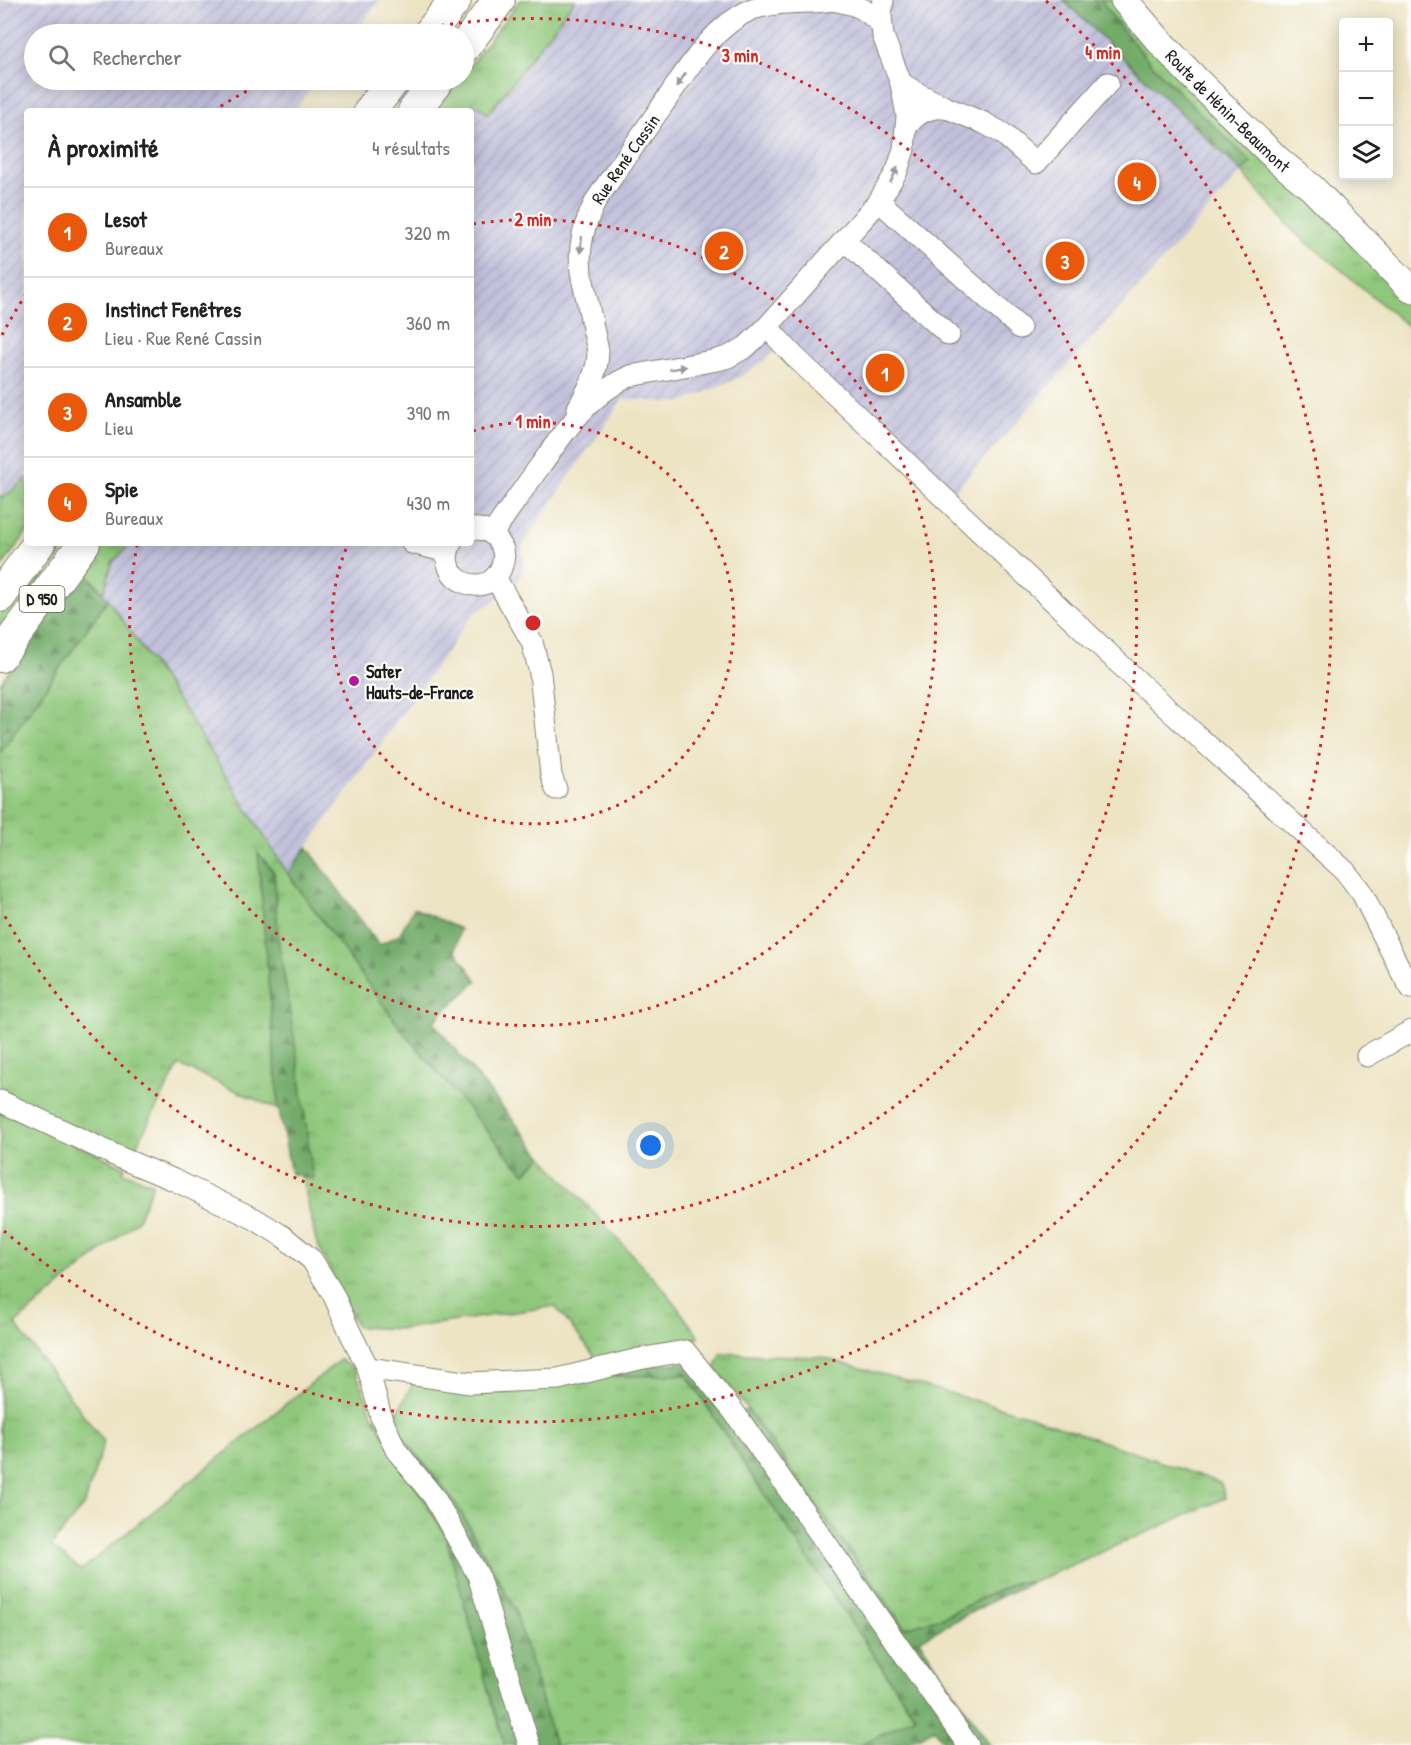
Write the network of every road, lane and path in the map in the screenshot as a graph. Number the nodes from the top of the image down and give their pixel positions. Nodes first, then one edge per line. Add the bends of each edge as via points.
1 (436, 0) edge
2 (455, 0) edge
3 (499, 0) edge
4 (832, 0) edge
5 (883, 0) edge
6 (1124, 0) edge
7 (1145, 0) edge
8 (418, 24) edge
9 (437, 24) edge
10 (881, 25) junction
11 (474, 34) edge
12 (901, 83) junction
13 (1108, 83) dead end
14 (371, 90) edge
15 (386, 90) edge
16 (430, 90) edge
17 (357, 108) edge
18 (372, 108) edge
19 (416, 108) edge
20 (947, 108) junction
21 (907, 126) junction
22 (1312, 188) junction
23 (879, 201) junction
24 (844, 240) junction
25 (1411, 289) edge
26 (767, 327) junction
27 (1020, 328) dead end
28 (949, 334) dead end
29 (598, 351) junction
30 (636, 374) junction
31 (573, 420) junction
32 (474, 529) edge
33 (492, 534) junction
34 (37, 546) edge
35 (82, 546) edge
36 (449, 547) edge
37 (495, 577) junction
38 (0, 596) edge
39 (0, 656) edge
40 (556, 789) dead end
41 (1411, 988) edge
42 (1411, 1031) edge
43 (1367, 1056) dead end
44 (0, 1101) edge
45 (369, 1368) junction
46 (529, 1745) edge
47 (968, 1745) edge

1 - 8 highway
2 - 9 highway
3 - 11 highway
4 - 10 street, Rue René Cassin via 861,8
4 -> 29 street, Rue René Cassin via 779,2 753,9 728,23 691,66 603,190 582,233 579,260
5 - 10 street
6 - 22 main road, Route de Hénin-Beaumont via 1197,81
7 - 22 main road, Route de Hénin-Beaumont
10 - 12 street
12 - 20 street
12 - 21 street
13 - 20 street via 1036,163 1002,133
14 - 17 highway
15 - 18 highway
16 - 19 highway
20 - 21 street via 923,111
23 -> 21 street via 897,171
22 - 25 main road, Route de Hénin-Beaumont
23 - 24 street
23 - 27 street
24 - 26 street
24 - 28 street
30 -> 26 street via 728,357 746,348
26 - 41 street via 1145,688 1345,871 1362,893
29 - 30 street via 612,367
29 - 31 street, Rue René Cassin via 593,377
30 - 31 street via 609,387
31 - 33 street
32 - 33 street
33 - 37 street via 503,552 502,565
34 - 38 highway, D 950
35 - 39 highway, D 950
36 - 37 street via 451,571 464,582 480,585
37 - 40 street via 532,642
42 - 43 street
44 - 45 street via 255,1219 284,1237 312,1260
45 - 46 street via 381,1417 396,1450 434,1497 478,1575
45 - 47 street via 470,1383 558,1379 685,1352 734,1412

